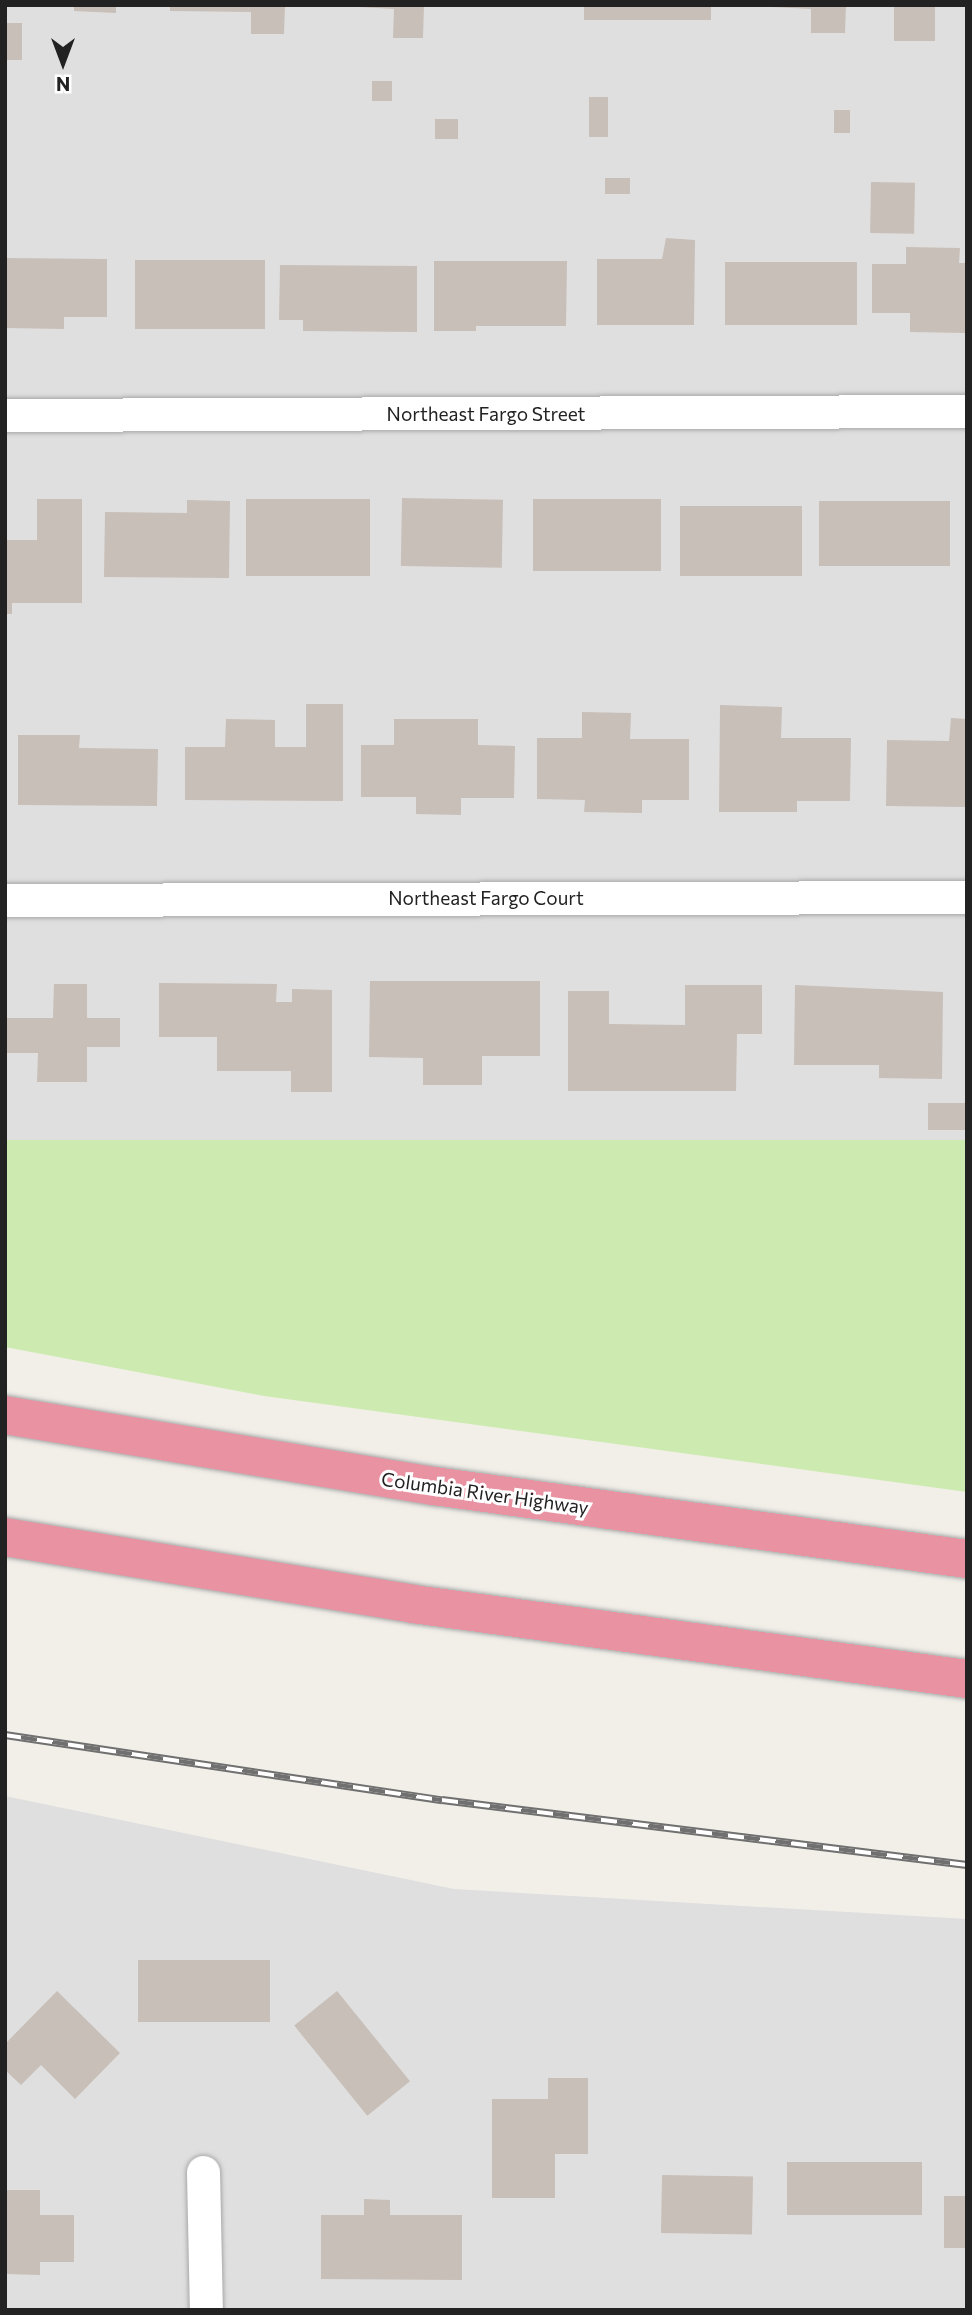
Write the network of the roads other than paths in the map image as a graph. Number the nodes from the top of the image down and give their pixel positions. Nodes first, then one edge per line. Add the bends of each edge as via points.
1 (967, 411) edge
2 (5, 415) edge
3 (967, 897) edge
4 (5, 900) edge
5 (5, 1397) edge
6 (5, 1415) edge
7 (272, 1461) junction
8 (5, 1537) edge
9 (967, 1559) edge
10 (967, 1679) edge
11 (203, 2172) dead end
12 (206, 2310) edge

1 - 2 street, Northeast Fargo Street
3 - 4 street, Northeast Fargo Court
5 - 7 highway
6 - 7 highway, Columbia River Highway
7 - 9 highway, Columbia River Highway
8 - 10 highway via 425,1606
11 - 12 street

